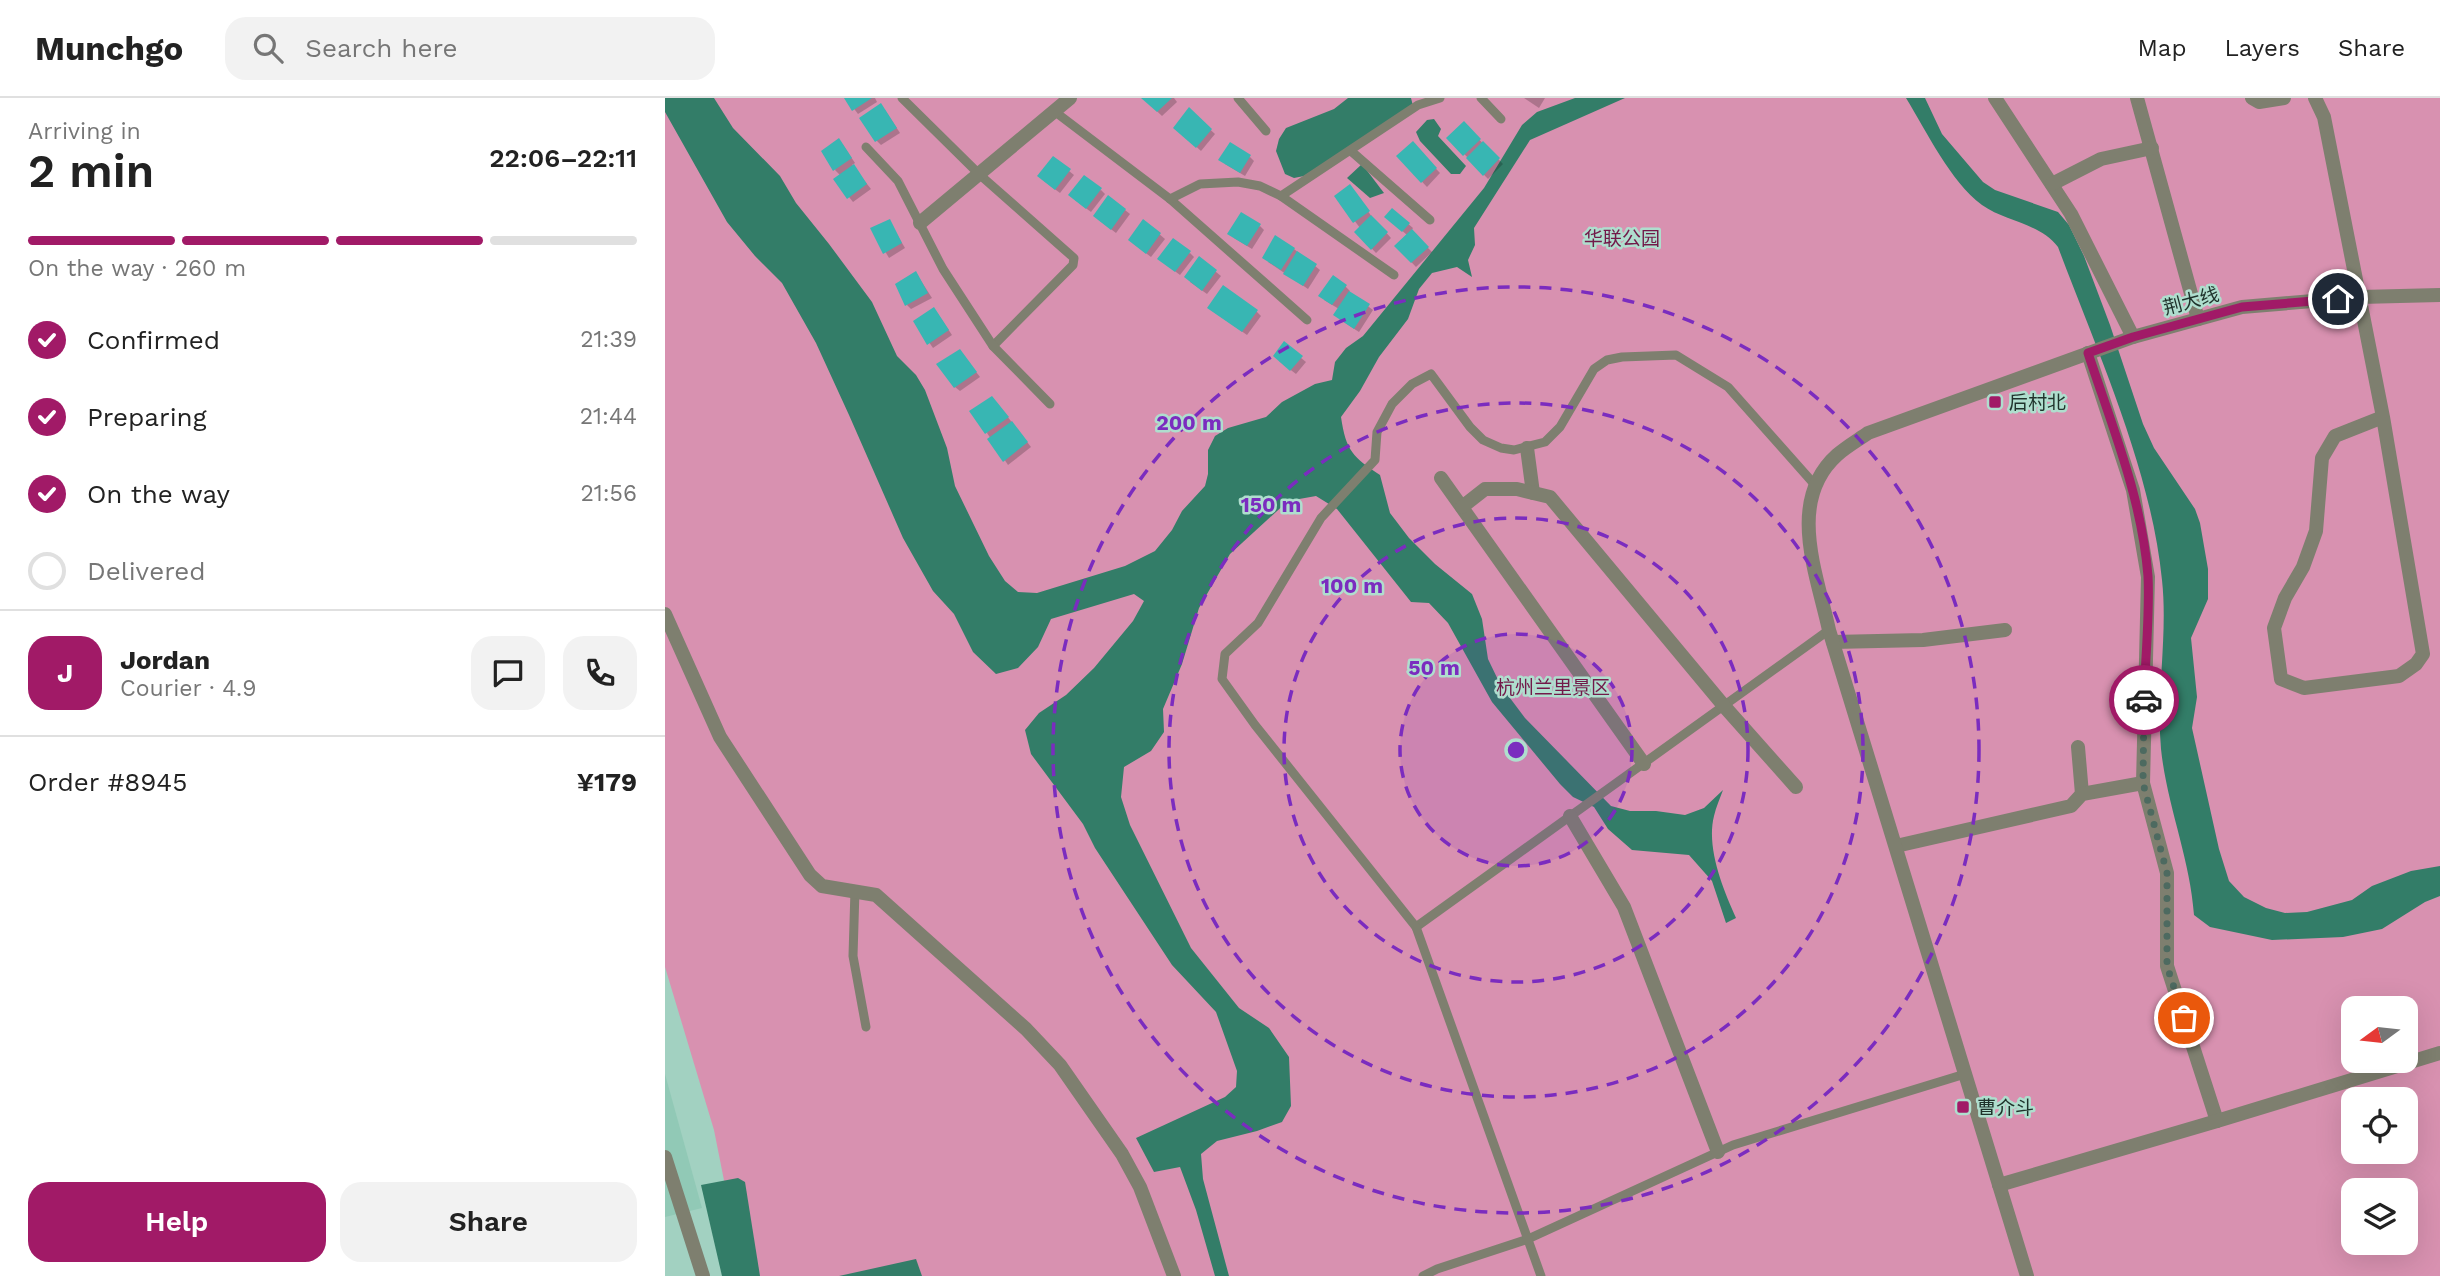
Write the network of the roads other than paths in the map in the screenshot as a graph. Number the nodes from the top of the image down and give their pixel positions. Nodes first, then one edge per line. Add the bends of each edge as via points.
1 (902, 98) edge
2 (1070, 98) edge
3 (1238, 98) edge
4 (1440, 98) edge
5 (1481, 98) edge
6 (1995, 98) edge
7 (2137, 98) edge
8 (2252, 98) edge
9 (2284, 98) edge
10 (2315, 98) edge
11 (1415, 102) edge
12 (1054, 111) junction
13 (1501, 119) dead end
14 (1266, 131) dead end
15 (866, 148) dead end
16 (2152, 148) junction
17 (1351, 150) junction
18 (980, 175) junction
19 (2052, 184) junction
20 (1281, 196) junction
21 (1170, 199) junction
22 (1430, 220) dead end
23 (920, 223) junction
24 (1394, 275) dead end
25 (2440, 295) edge
26 (2360, 297) junction
27 (2198, 319) junction
28 (1307, 320) dead end
29 (2127, 339) junction
30 (993, 346) junction
31 (2088, 353) junction
32 (1050, 404) dead end
33 (2383, 417) junction
34 (1527, 448) junction
35 (1441, 478) dead end
36 (1815, 485) junction
37 (1533, 493) junction
38 (1462, 507) junction
39 (665, 614) edge
40 (2005, 630) dead end
41 (1831, 636) junction
42 (1724, 706) junction
43 (2078, 747) dead end
44 (1644, 764) junction
45 (2143, 783) junction
46 (1796, 787) dead end
47 (2082, 794) junction
48 (1570, 816) junction
49 (1896, 846) junction
50 (855, 890) junction
51 (1416, 927) junction
52 (866, 1027) dead end
53 (2440, 1052) edge
54 (1965, 1073) junction
55 (2217, 1121) junction
56 (1718, 1152) junction
57 (665, 1157) edge
58 (1999, 1185) junction
59 (1528, 1239) junction
60 (702, 1276) edge
61 (1174, 1276) edge
62 (1423, 1276) edge
63 (1541, 1276) edge
64 (2027, 1276) edge

1 - 18 lane
2 - 12 street
3 - 14 lane
4 - 11 lane
5 - 13 lane
6 - 19 street
7 - 16 street
8 - 9 street via 2259,102
10 - 26 street via 2324,117
11 - 17 lane
12 - 18 street
12 - 21 lane
15 - 23 lane via 898,181
16 - 19 street via 2101,159
16 - 27 street
17 - 20 lane
17 - 22 lane
18 - 23 street
18 - 30 lane via 1074,258 1073,265
19 - 29 street via 2071,214
20 - 21 lane via 1260,186 1200,184
20 - 24 lane
21 - 28 lane
23 - 30 lane via 943,269
25 - 26 street, 荆大线
26 - 27 street, 荆大线 via 2242,307
26 - 33 street
27 - 29 street, 荆大线
29 - 31 street, 荆大线
30 - 32 lane
31 - 36 street, 荆大线 via 1868,433 1835,456
31 - 45 street via 2133,490 2148,577
33 - 33 street via 2423,654 2399,676 2304,688 2288,684 2281,680 2274,628 2316,531 2322,458 2335,436
34 - 36 lane via 1545,442 1560,427 1594,369 1607,360 1676,355 1727,387
34 - 37 street
34 - 51 lane via 1501,448 1483,440 1431,374 1412,384 1392,404 1377,432 1375,460 1321,517 1258,623 1225,654 1222,679
35 - 38 street
36 - 41 street via 1807,535
37 - 38 street via 1485,489
37 - 42 street via 1550,497
38 - 44 street
39 - 50 street via 720,737 810,874 822,886
40 - 41 street via 1923,640
41 - 42 lane
41 - 49 street
42 - 44 lane
42 - 46 street
43 - 47 street
44 - 48 lane
45 - 47 street
45 - 55 street via 2167,873 2167,966
47 - 49 street via 2071,806
48 - 51 lane
48 - 56 street via 1624,907
49 - 54 street
50 - 52 lane via 853,956
50 - 61 street via 876,895 1060,1065 1140,1187
51 - 59 lane
53 - 55 street
54 - 56 lane
54 - 58 street
55 - 58 street
56 - 59 lane
57 - 60 street
58 - 64 street
59 - 62 lane
59 - 63 lane

